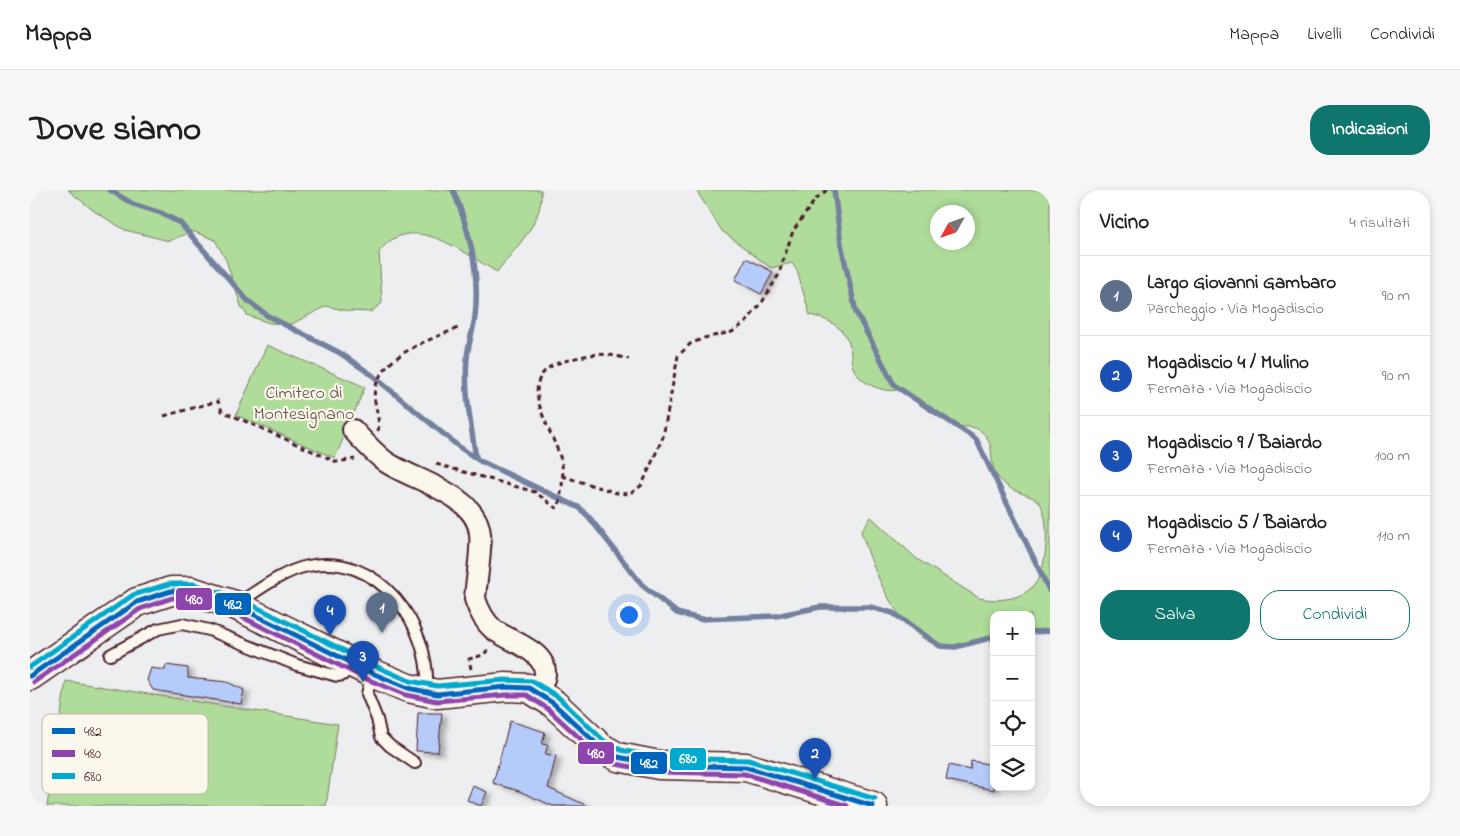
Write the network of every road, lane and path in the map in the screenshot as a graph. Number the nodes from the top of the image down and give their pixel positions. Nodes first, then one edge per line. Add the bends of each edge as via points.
1 (827, 190) edge
2 (460, 327) dead end
3 (629, 359) dead end
4 (164, 416) dead end
5 (352, 430) dead end
6 (369, 446) junction
7 (428, 462) dead end
8 (562, 476) junction
9 (235, 605) junction
10 (110, 655) dead end
11 (362, 668) junction
12 (30, 676) edge
13 (538, 692) junction
14 (427, 693) junction
15 (415, 763) dead end
16 (873, 806) edge

1 - 8 path via 815,200 793,231 778,276 745,323 732,332 690,344 678,356 663,437 642,485 630,494 617,493
2 - 6 path via 393,360 384,371 374,389 379,430
3 - 8 path via 604,353 591,354 555,363 541,375 536,396 561,460
4 - 6 path via 218,401 222,411 337,462 355,459
5 - 6 street
6 - 13 street via 386,462 464,504 473,517 480,534 475,599 478,610 492,628 542,662 545,675
7 - 8 path via 534,492 556,508 559,506
9 - 11 street
9 - 12 street via 191,591 172,591 137,602
9 - 14 lane via 306,566 329,563 367,574 388,589 404,607 417,631 425,659
10 - 11 lane via 158,629 182,624 209,630 337,676
11 - 14 street
11 - 15 lane via 381,737
13 - 14 street via 517,686
13 - 16 street via 600,747 618,757 659,765 746,767

